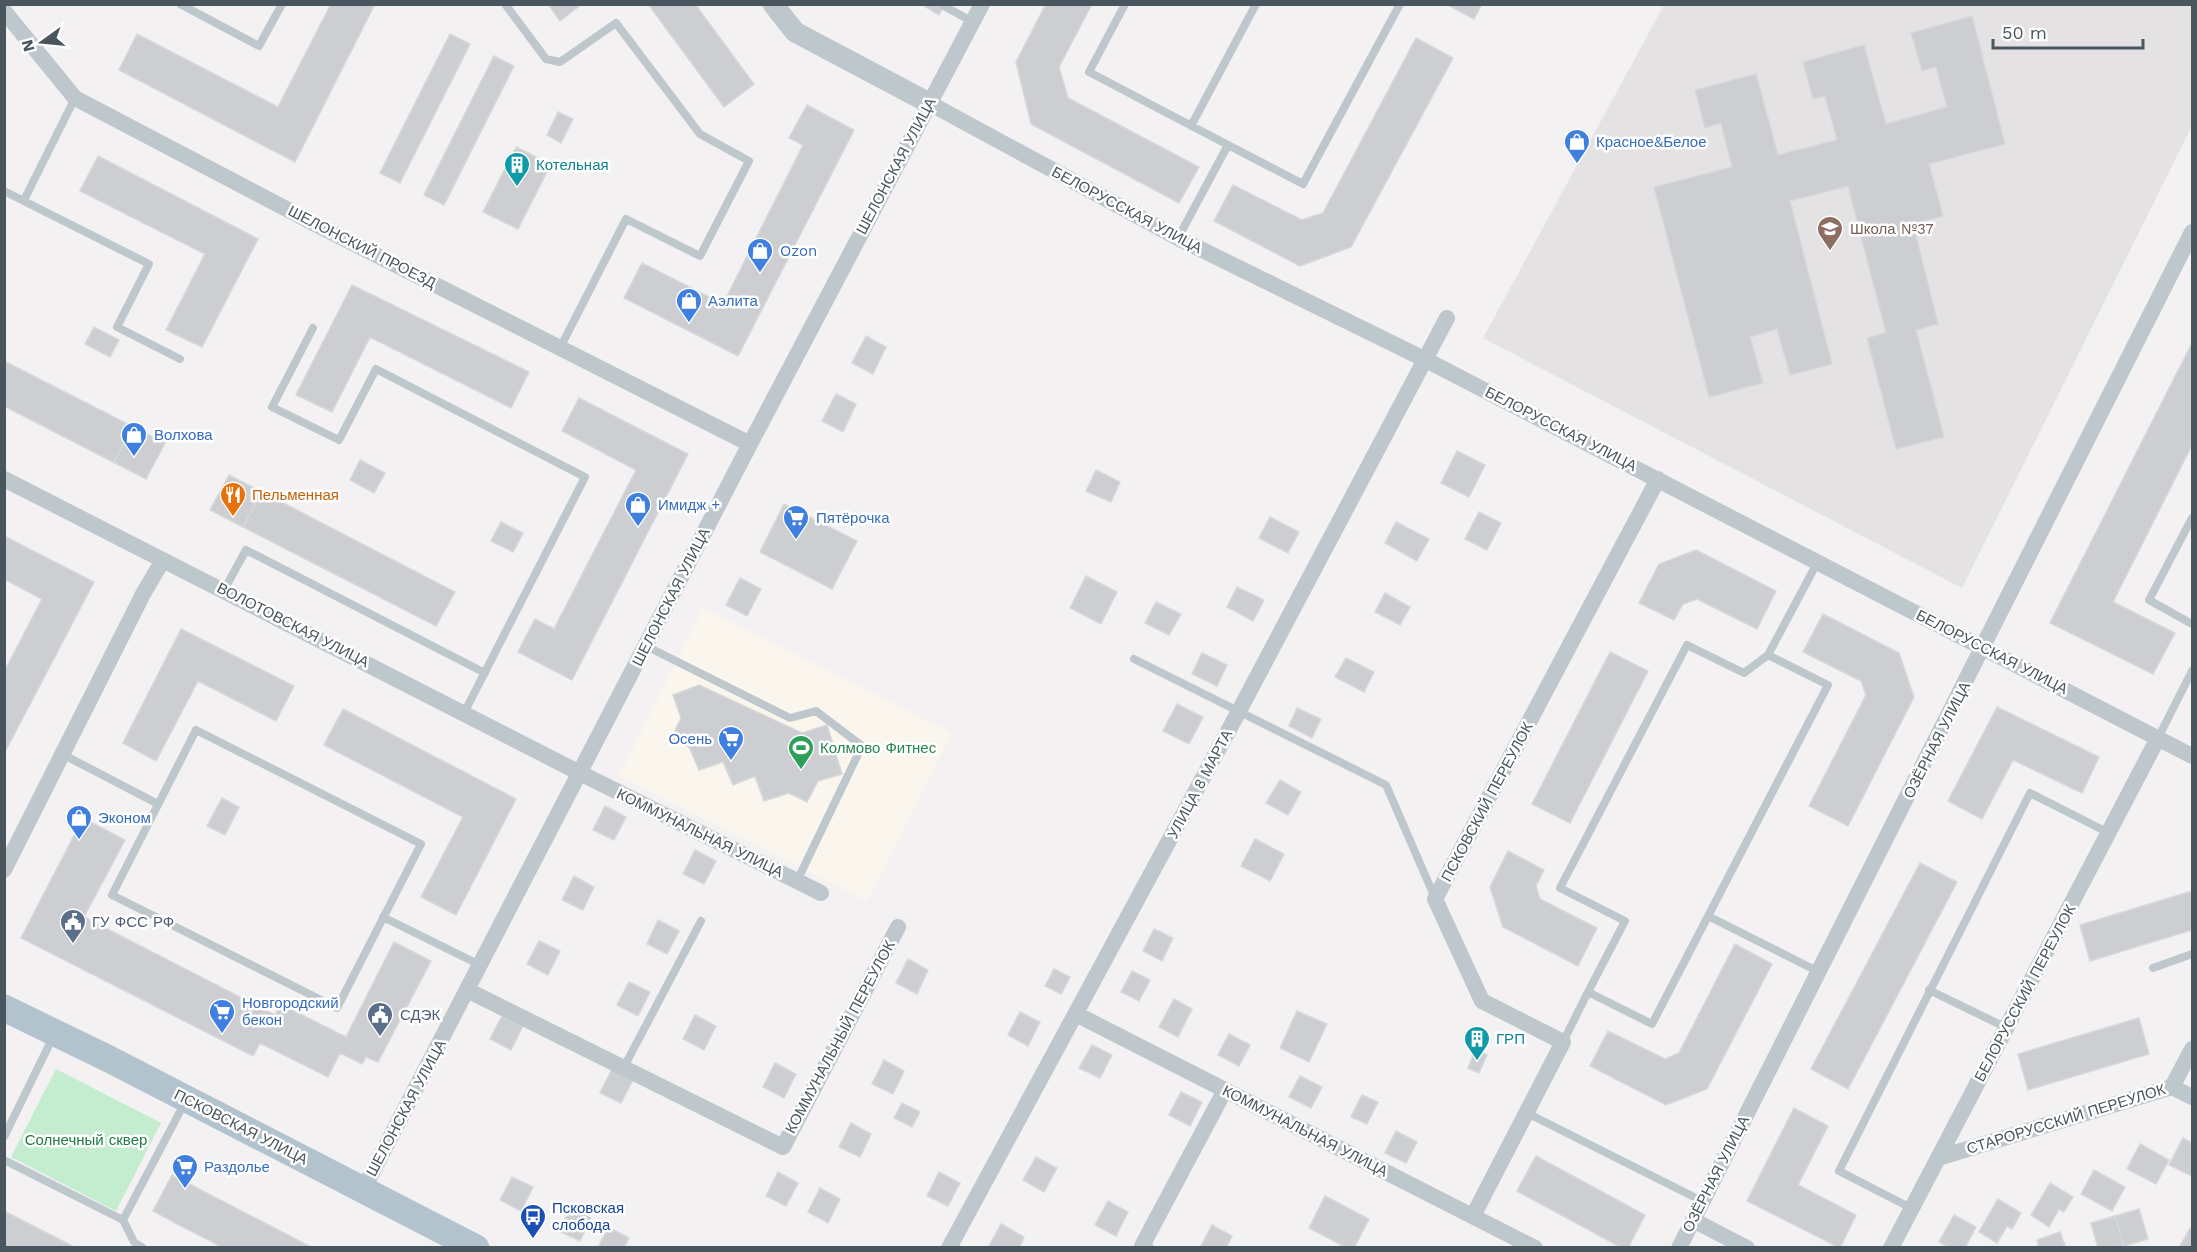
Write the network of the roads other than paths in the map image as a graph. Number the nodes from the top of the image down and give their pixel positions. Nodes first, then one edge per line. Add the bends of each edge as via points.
1 (180, 4) edge
2 (282, 4) edge
3 (505, 4) edge
4 (773, 4) edge
5 (982, 4) edge
6 (1125, 4) edge
7 (1256, 4) edge
8 (1400, 4) edge
9 (944, 6) edge
10 (4, 11) edge
11 (972, 22) junction
12 (75, 98) junction
13 (928, 104) junction
14 (1191, 126) junction
15 (1228, 145) junction
16 (4, 191) edge
17 (24, 200) junction
18 (2193, 232) edge
19 (1178, 238) junction
20 (1447, 318) dead end
21 (313, 328) dead end
22 (560, 348) junction
23 (180, 359) dead end
24 (1426, 360) junction
25 (750, 444) junction
26 (4, 479) edge
27 (1658, 479) junction
28 (2193, 518) edge
29 (163, 560) junction
30 (1816, 563) junction
31 (224, 590) junction
32 (2193, 624) edge
33 (646, 646) junction
34 (1984, 648) junction
35 (1768, 655) junction
36 (1134, 659) dead end
37 (2193, 671) edge
38 (485, 673) junction
39 (1239, 711) junction
40 (464, 713) junction
41 (2158, 738) junction
42 (64, 755) junction
43 (2193, 756) edge
44 (580, 773) junction
45 (158, 804) junction
46 (2109, 833) junction
47 (9, 851) edge
48 (4, 870) edge
49 (797, 881) junction
50 (821, 893) dead end
51 (1436, 899) junction
52 (1708, 916) junction
53 (383, 917) junction
54 (701, 921) dead end
55 (898, 927) dead end
56 (2193, 954) edge
57 (480, 965) junction
58 (2153, 968) dead end
59 (1819, 972) junction
60 (467, 990) junction
61 (1929, 990) junction
62 (1588, 992) junction
63 (4, 1008) edge
64 (1076, 1014) junction
65 (2007, 1029) junction
66 (55, 1033) junction
67 (1563, 1042) junction
68 (2193, 1049) edge
69 (624, 1067) junction
70 (2172, 1087) junction
71 (1225, 1090) junction
72 (2193, 1097) edge
73 (187, 1098) junction
74 (1527, 1113) junction
75 (4, 1137) edge
76 (1938, 1158) junction
77 (4, 1160) edge
78 (363, 1190) junction
79 (1702, 1201) junction
80 (1911, 1208) junction
81 (1473, 1216) junction
82 (123, 1220) junction
83 (1693, 1220) junction
84 (143, 1248) edge
85 (477, 1248) edge
86 (949, 1248) edge
87 (1146, 1248) edge
88 (1534, 1248) edge
89 (1679, 1248) edge
90 (1747, 1248) edge
91 (1891, 1248) edge

1 - 2 lane via 259,46
3 - 22 lane via 546,59 560,62 616,23 700,134 749,161 700,256 626,219
4 - 13 street via 795,32
5 - 11 street, ШЕЛОНСКАЯ УЛИЦА
6 - 14 lane via 1089,72
7 - 14 lane
8 - 15 lane via 1303,184
9 - 11 lane
10 - 12 street, ШЕЛОНСКИЙ ПРОЕЗД
11 - 13 street, ШЕЛОНСКАЯ УЛИЦА
12 - 17 lane
12 - 22 street, ШЕЛОНСКИЙ ПРОЕЗД
13 - 19 street, БЕЛОРУССКАЯ УЛИЦА
13 - 25 street, ШЕЛОНСКАЯ УЛИЦА
14 - 15 lane
15 - 19 lane
16 - 17 lane
17 - 23 lane via 149,264 117,327
18 - 34 street, ОЗЁРНАЯ УЛИЦА
19 - 24 street, БЕЛОРУССКАЯ УЛИЦА
20 - 24 street, УЛИЦА 8 МАРТА
21 - 38 lane via 272,406 339,440 376,369 585,477
22 - 25 street, ШЕЛОНСКИЙ ПРОЕЗД
24 - 27 street, БЕЛОРУССКАЯ УЛИЦА
24 - 39 street, УЛИЦА 8 МАРТА
25 - 33 street, ШЕЛОНСКАЯ УЛИЦА
26 - 29 street, ВОЛОТОВСКАЯ УЛИЦА
27 - 30 street, БЕЛОРУССКАЯ УЛИЦА
27 - 51 street, ПСКОВСКИЙ ПЕРЕУЛОК
28 - 32 lane via 2149,600
29 - 31 street, ВОЛОТОВСКАЯ УЛИЦА
29 - 42 street
30 - 34 street, БЕЛОРУССКАЯ УЛИЦА
30 - 35 lane
31 - 38 lane via 246,550
31 - 40 street, ВОЛОТОВСКАЯ УЛИЦА
33 - 44 street, ШЕЛОНСКАЯ УЛИЦА
33 - 49 lane via 790,718 816,711 862,746
34 - 41 street, БЕЛОРУССКАЯ УЛИЦА
34 - 59 street, ОЗЁРНАЯ УЛИЦА
35 - 52 lane via 1828,686
35 - 62 lane via 1744,673 1687,645 1560,888 1625,921
36 - 39 lane
37 - 41 lane
38 - 40 lane
39 - 51 lane via 1386,785
39 - 64 street, УЛИЦА 8 МАРТА
40 - 44 street, ВОЛОТОВСКАЯ УЛИЦА
41 - 43 street, БЕЛОРУССКАЯ УЛИЦА
41 - 46 street, БЕЛОРУССКИЙ ПЕРЕУЛОК
42 - 45 lane
42 - 47 street
44 - 49 street, КОММУНАЛЬНАЯ УЛИЦА
44 - 57 street, ШЕЛОНСКАЯ УЛИЦА
45 - 53 lane via 196,729 420,844
45 - 53 lane via 112,896 337,1008
46 - 61 lane via 2030,793
46 - 65 street, БЕЛОРУССКИЙ ПЕРЕУЛОК
47 - 48 street
49 - 50 street, КОММУНАЛЬНАЯ УЛИЦА
51 - 67 street, ПСКОВСКИЙ ПЕРЕУЛОК via 1482,1001
52 - 59 lane
52 - 62 lane via 1652,1024
53 - 57 lane
54 - 69 lane
55 - 69 street, КОММУНАЛЬНЫЙ ПЕРЕУЛОК via 783,1147
56 - 58 lane
57 - 60 street, ШЕЛОНСКАЯ УЛИЦА
59 - 79 street, ОЗЁРНАЯ УЛИЦА
60 - 69 street
60 - 78 street, ШЕЛОНСКАЯ УЛИЦА
61 - 65 lane
61 - 80 lane via 1839,1171
62 - 67 lane
63 - 66 main road, ПСКОВСКАЯ УЛИЦА
64 - 71 street, КОММУНАЛЬНАЯ УЛИЦА
64 - 86 street, УЛИЦА 8 МАРТА
65 - 76 street, БЕЛОРУССКИЙ ПЕРЕУЛОК
66 - 73 main road, ПСКОВСКАЯ УЛИЦА
66 - 75 lane
67 - 74 street
68 - 70 street
70 - 72 street, СТАРОРУССКИЙ ПЕРЕУЛОК
70 - 76 street, СТАРОРУССКИЙ ПЕРЕУЛОК
71 - 81 street, КОММУНАЛЬНАЯ УЛИЦА
71 - 87 street via 1142,1246
73 - 78 main road, ПСКОВСКАЯ УЛИЦА
73 - 82 lane
74 - 79 lane
74 - 81 street
76 - 80 street, БЕЛОРУССКИЙ ПЕРЕУЛОК
77 - 82 lane
78 - 85 main road, ПСКОВСКАЯ УЛИЦА
79 - 83 street, ОЗЁРНАЯ УЛИЦА
80 - 91 street, БЕЛОРУССКИЙ ПЕРЕУЛОК
81 - 88 street, КОММУНАЛЬНАЯ УЛИЦА
82 - 84 lane via 134,1242
83 - 89 street, ОЗЁРНАЯ УЛИЦА
83 - 90 street

